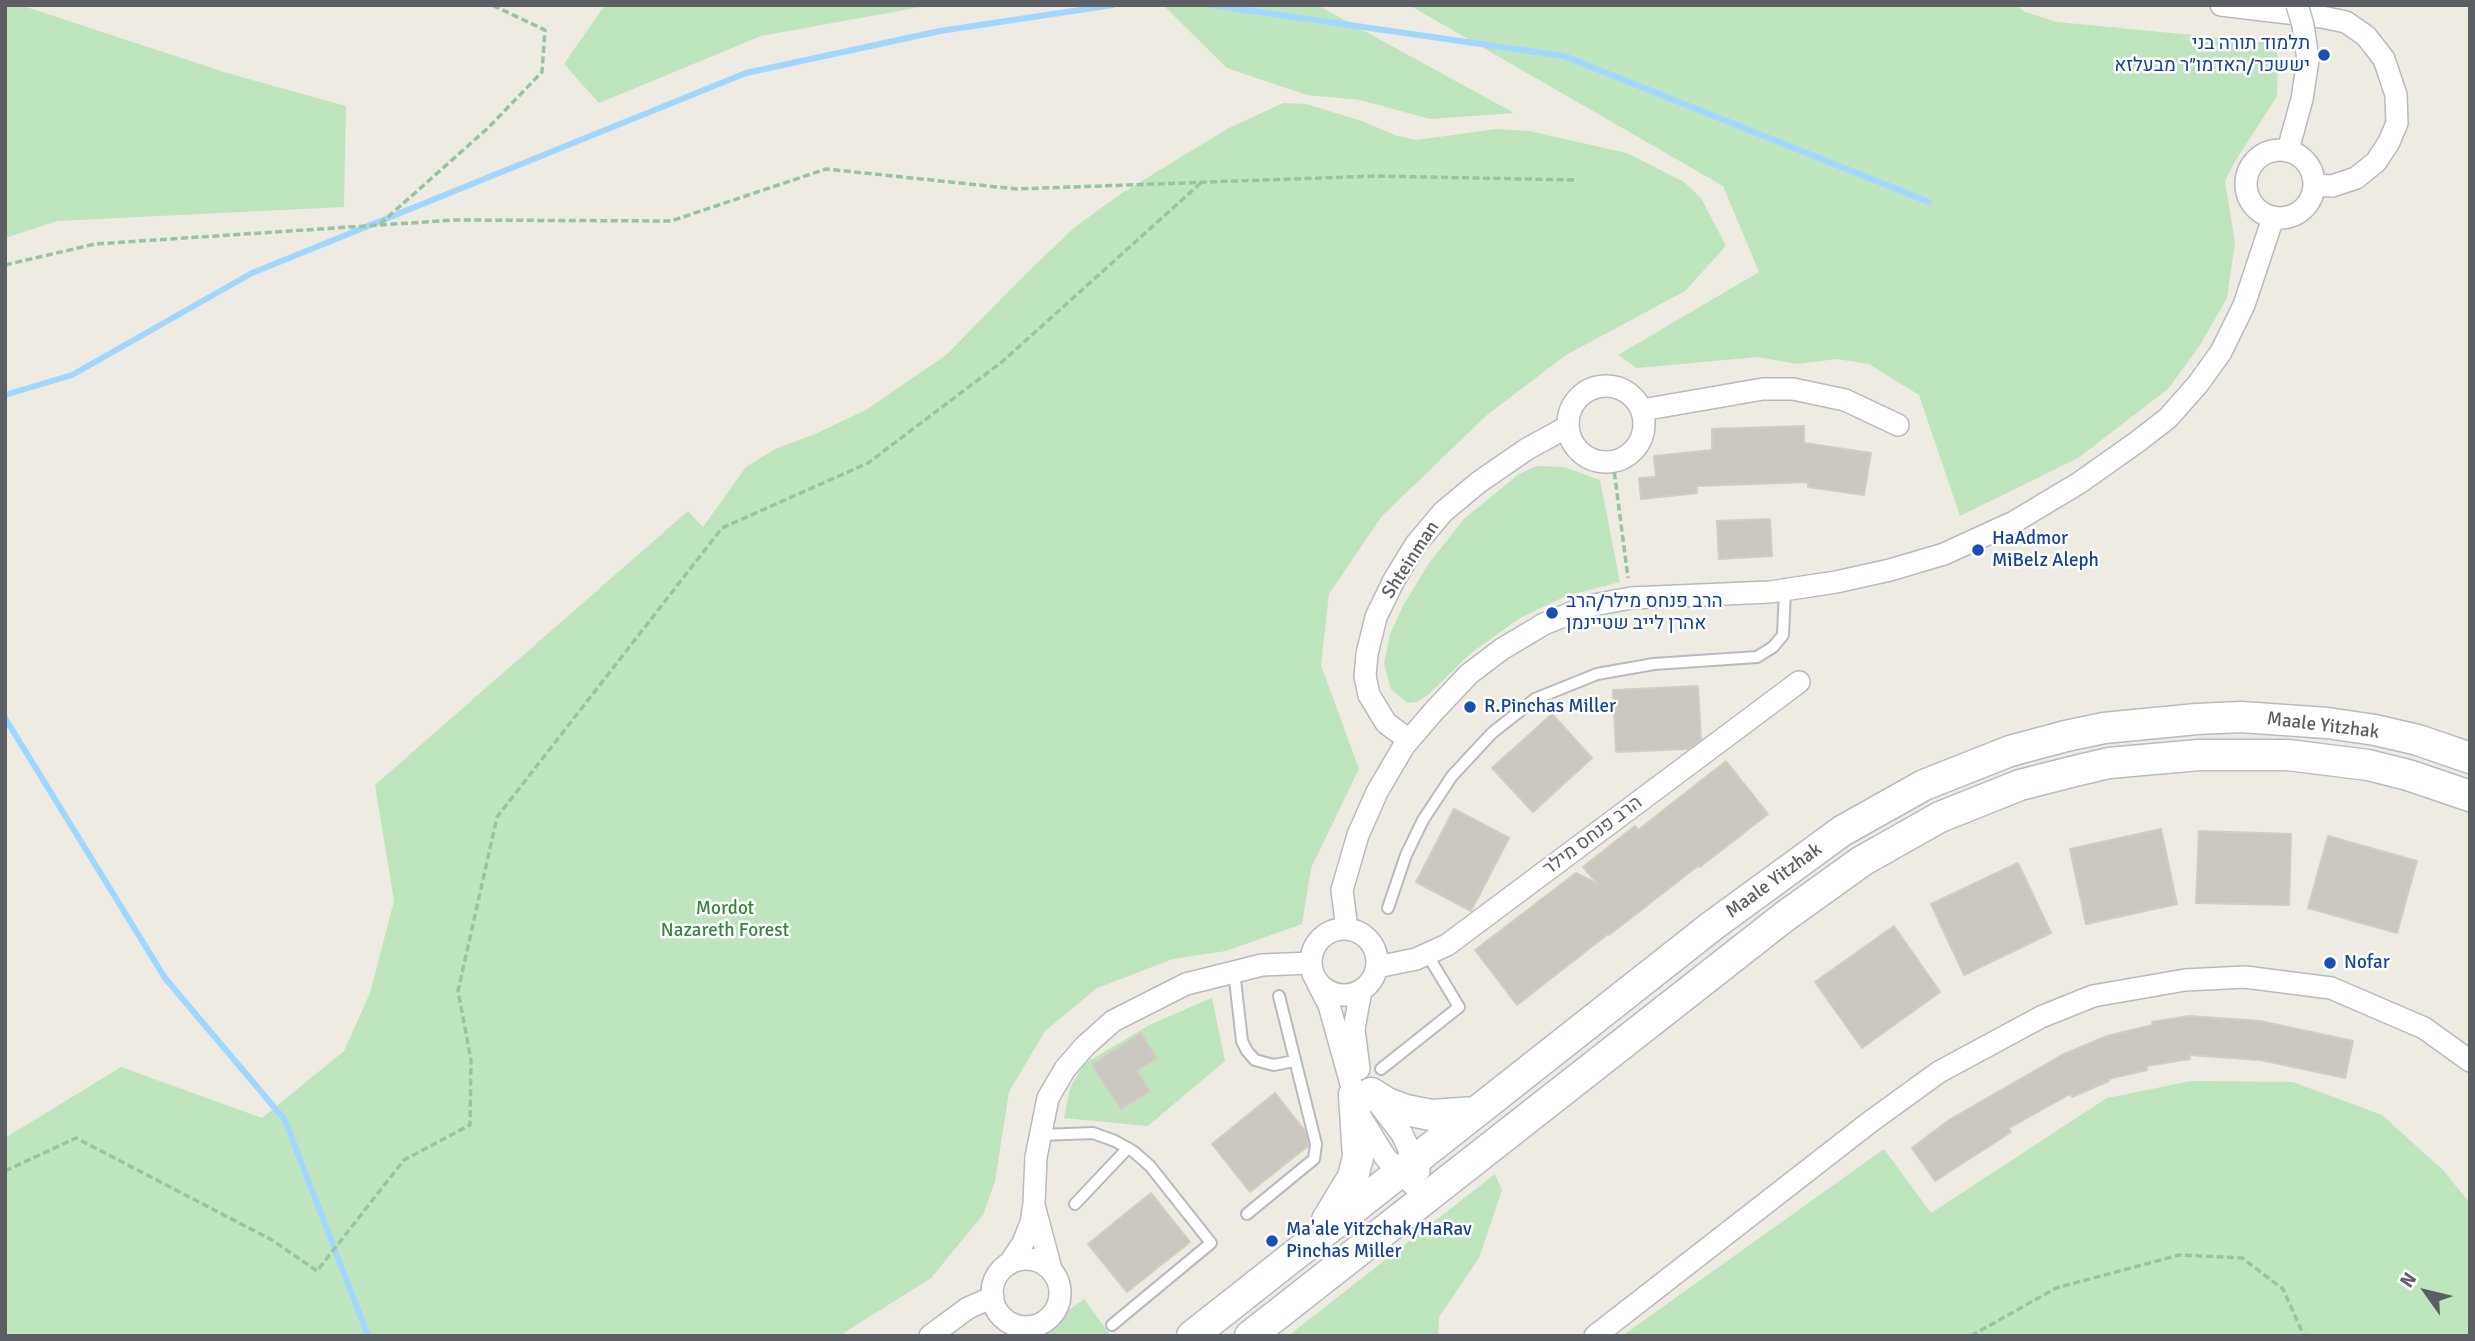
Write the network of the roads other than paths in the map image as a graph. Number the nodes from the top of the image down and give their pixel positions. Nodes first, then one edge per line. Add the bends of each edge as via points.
1 (2221, 5) edge
2 (2297, 5) edge
3 (2288, 150) junction
4 (2314, 185) junction
5 (2273, 218) junction
6 (1642, 410) junction
7 (1898, 425) dead end
8 (1567, 427) junction
9 (1786, 590) junction
10 (1799, 682) dead end
11 (1409, 740) junction
12 (2470, 758) edge
13 (2470, 796) edge
14 (1388, 908) dead end
15 (1347, 929) junction
16 (1427, 954) junction
17 (1311, 963) junction
18 (1377, 967) junction
19 (1234, 971) junction
20 (1318, 984) junction
21 (1361, 990) junction
22 (1279, 996) dead end
23 (1294, 1061) junction
24 (2470, 1061) edge
25 (1369, 1086) junction
26 (1476, 1112) junction
27 (1040, 1135) junction
28 (1128, 1148) junction
29 (1406, 1166) junction
30 (1427, 1196) junction
31 (1034, 1204) junction
32 (1075, 1204) dead end
33 (1247, 1214) dead end
34 (1317, 1237) junction
35 (1009, 1264) junction
36 (1051, 1269) junction
37 (993, 1297) junction
38 (1112, 1325) dead end
39 (930, 1336) edge
40 (1192, 1336) edge
41 (1250, 1336) edge
42 (1595, 1336) edge

1 - 4 street via 2346,22 2366,36 2384,59 2396,95 2397,123 2389,142 2376,162 2356,178 2332,186
2 - 3 street, bridge via 2308,60
3 - 4 street via 2307,163
3 - 5 street via 2265,153 2249,168 2245,180 2251,203
4 - 5 street via 2312,197 2297,214
5 - 9 street via 2244,305 2221,352 2168,418 2137,442 2014,522 1944,554 1890,570
6 - 7 street via 1763,389 1793,389 1845,400
6 - 8 street via 1624,390 1597,387 1574,401
6 - 8 street via 1645,423 1636,449 1613,462 1585,457 1575,448
8 - 11 street, Shteinman via 1527,449 1443,512 1394,580 1376,617 1365,676 1369,695 1385,723
9 - 11 street via 1631,598 1588,606 1544,624 1502,649 1469,674
9 - 14 lane via 1783,635 1757,657 1654,664 1597,674 1535,699 1492,733 1452,776 1423,820
10 - 16 street, הרב פנחס מילר via 1447,945
11 - 15 street via 1377,792 1358,835 1342,890
12 - 26 street, Maale Yitzhak via 2375,730 2241,717 2104,727 1999,755 1924,785 1823,845
13 - 30 street, Maale Yitzhak via 2368,765 2241,754 2109,763 1979,800 1893,842 1814,895
15 - 17 street via 1321,936
15 - 18 street via 1365,935 1377,955
16 - 18 street, הרב פנחס מילר
16 - 25 lane via 1459,1007
17 - 19 street
17 - 20 street
18 - 21 street
19 - 23 lane via 1247,1051 1255,1060 1275,1065
19 - 27 street via 1186,984 1113,1021 1065,1069 1048,1098
20 - 21 street via 1334,994
20 - 25 street
21 - 25 street via 1355,1046 1357,1066
22 - 23 lane
23 - 33 lane via 1316,1144 1314,1159
24 - 42 street via 2424,1028 2331,988 2245,978 2185,980 2093,996 2041,1017 1939,1072
25 - 26 street via 1406,1110 1431,1115
25 - 29 street via 1360,1116 1374,1142
25 - 34 street via 1353,1177
26 - 29 street, Maale Yitzhak
27 - 28 lane via 1093,1133
27 - 31 street
28 - 32 lane
28 - 38 lane via 1150,1166 1211,1243
29 - 30 street
29 - 34 street, Maale Yitzhak
30 - 41 street, Maale Yitzhak
31 - 35 street via 1023,1243
31 - 36 street
34 - 40 street, Maale Yitzhak
35 - 36 street via 1031,1259
35 - 37 street via 995,1281
36 - 37 street via 1060,1300 1056,1311 1039,1325 1016,1326 1006,1321
37 - 39 street via 968,1308

